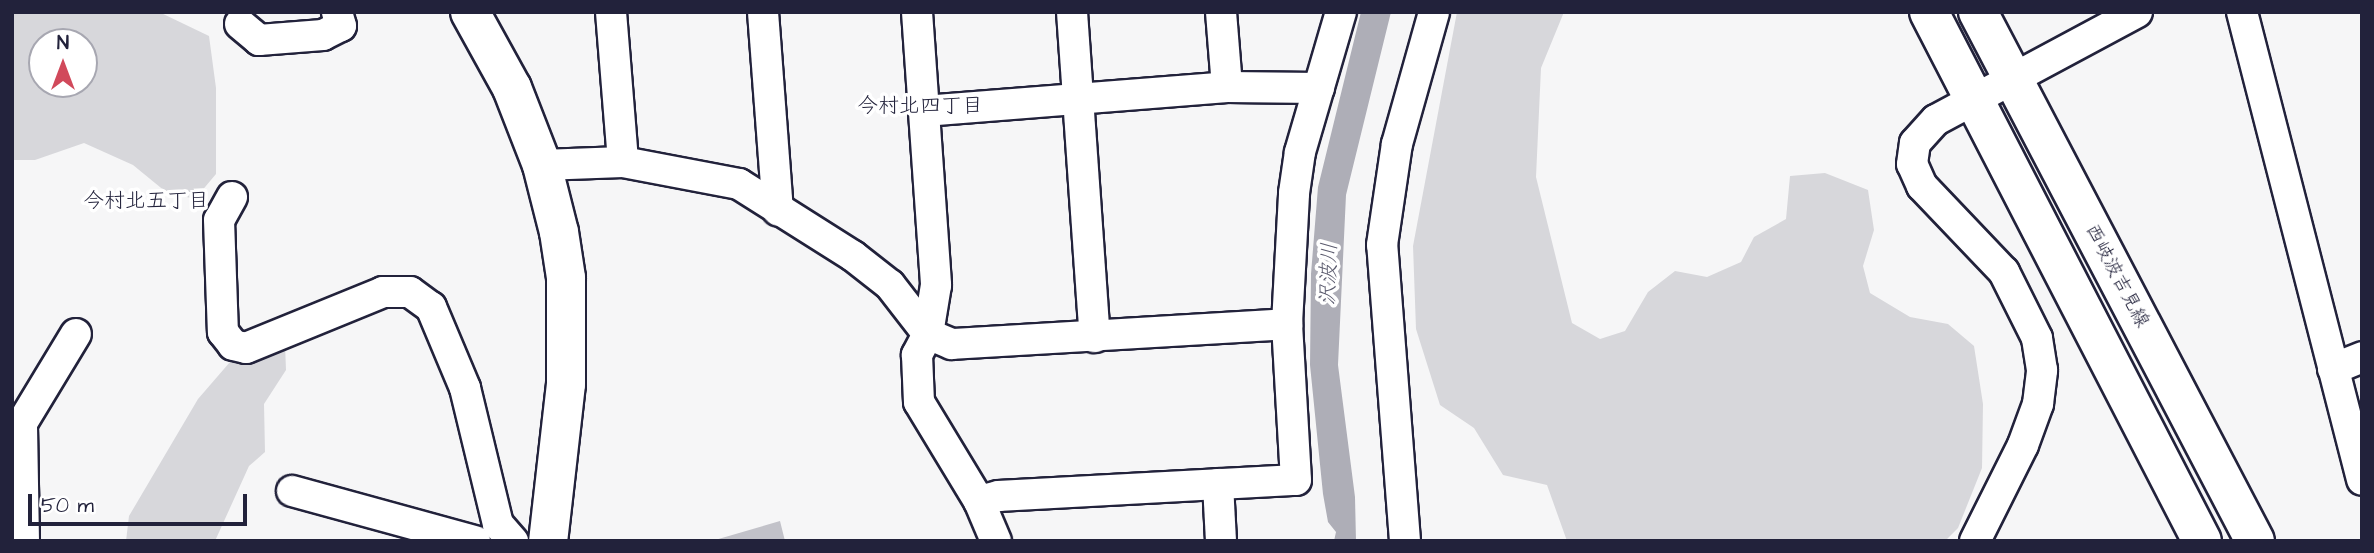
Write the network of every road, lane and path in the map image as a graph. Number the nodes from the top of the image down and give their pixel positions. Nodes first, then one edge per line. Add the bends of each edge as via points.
1 (337, 12) edge
2 (470, 12) edge
3 (611, 12) edge
4 (763, 12) edge
5 (917, 12) edge
6 (1072, 12) edge
7 (1221, 12) edge
8 (1341, 12) edge
9 (1434, 12) edge
10 (1929, 12) edge
11 (1978, 12) edge
12 (2137, 12) edge
13 (2242, 12) edge
14 (240, 24) dead end
15 (2014, 78) junction
16 (1227, 87) junction
17 (1319, 88) junction
18 (1079, 97) junction
19 (1974, 100) junction
20 (924, 111) junction
21 (623, 162) junction
22 (542, 165) junction
23 (232, 197) dead end
24 (778, 210) junction
25 (1287, 324) junction
26 (76, 334) dead end
27 (928, 334) junction
28 (1095, 337) junction
29 (2362, 357) edge
30 (2333, 369) junction
31 (2362, 480) edge
32 (1218, 484) junction
33 (292, 491) dead end
34 (979, 501) junction
35 (24, 541) edge
36 (475, 541) edge
37 (513, 541) edge
38 (548, 541) edge
39 (996, 541) edge
40 (1221, 541) edge
41 (1405, 541) edge
42 (1975, 541) edge
43 (2202, 541) edge
44 (2255, 541) edge

1 - 14 street via 341,26 323,35 259,40
2 - 22 main road via 512,88
3 - 21 street
4 - 24 street
5 - 20 street
6 - 18 street
7 - 16 street
8 - 17 street
9 - 41 street via 1396,144 1382,244
10 - 19 main road
11 - 15 main road, 西岐波吉見線
12 - 15 street
13 - 30 street
15 - 19 street
15 - 44 main road, 西岐波吉見線
16 - 17 street
16 - 18 street
17 - 25 street via 1296,179
18 - 20 street
18 - 28 street
19 - 42 street via 1926,126 1915,143 1912,164 1922,186 2004,272 2037,338 2042,370 2038,404 2023,445
19 - 43 main road
20 - 27 street via 936,285
21 - 22 street
21 - 24 street via 738,184
22 - 38 main road via 561,243 567,329
23 - 37 street via 219,220 223,332 228,339 246,348 383,292 410,292 431,307 465,388 498,524
24 - 27 street via 853,256 890,285
25 - 28 street
25 - 32 street via 1296,480
26 - 35 street via 22,423
27 - 28 street via 952,344
27 - 34 street via 917,355 919,401
29 - 30 street
30 - 31 street
32 - 34 street
32 - 40 street
33 - 36 street
34 - 39 street

